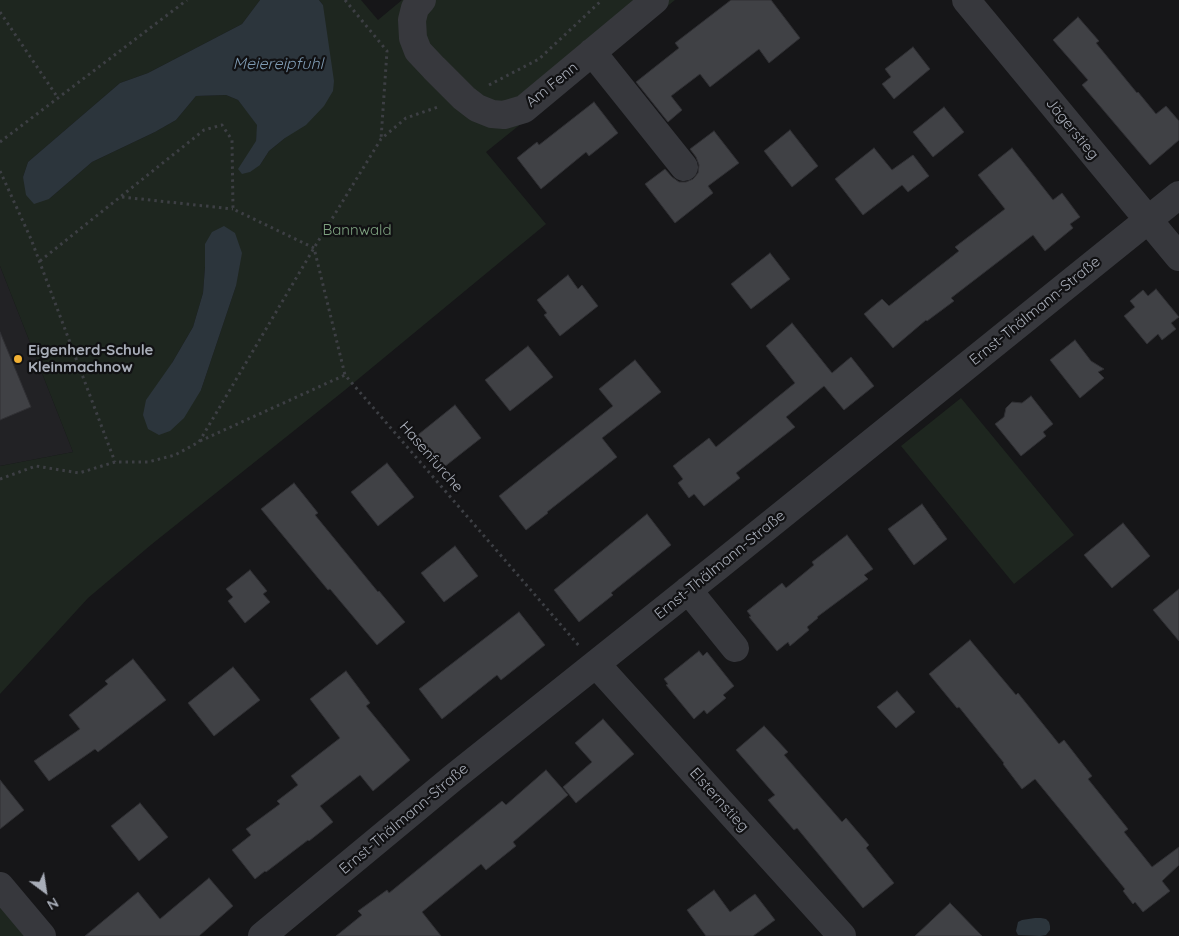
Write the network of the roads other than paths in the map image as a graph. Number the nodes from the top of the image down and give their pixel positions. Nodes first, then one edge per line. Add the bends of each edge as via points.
1 (422, 0) edge
2 (655, 0) edge
3 (966, 0) edge
4 (592, 52) junction
5 (684, 167) dead end
6 (1179, 195) edge
7 (1148, 221) junction
8 (1179, 257) edge
9 (688, 590) junction
10 (736, 648) dead end
11 (590, 658) junction
12 (0, 886) edge
13 (42, 936) edge
14 (262, 936) edge
15 (842, 936) edge

1 - 4 street, Am Fenn via 415,8 412,20 418,51 464,98 492,114 504,115 524,109
2 - 4 street, Am Fenn
3 - 7 street, Jägerstieg
4 - 5 street
6 - 7 street, Ernst-Thälmann-Straße
7 - 8 street, Jägerstieg
7 - 9 street, Ernst-Thälmann-Straße
9 - 10 street
9 - 11 street, Ernst-Thälmann-Straße
11 - 14 street, Ernst-Thälmann-Straße via 454,777
11 - 15 street, Elsternstieg
12 - 13 street

